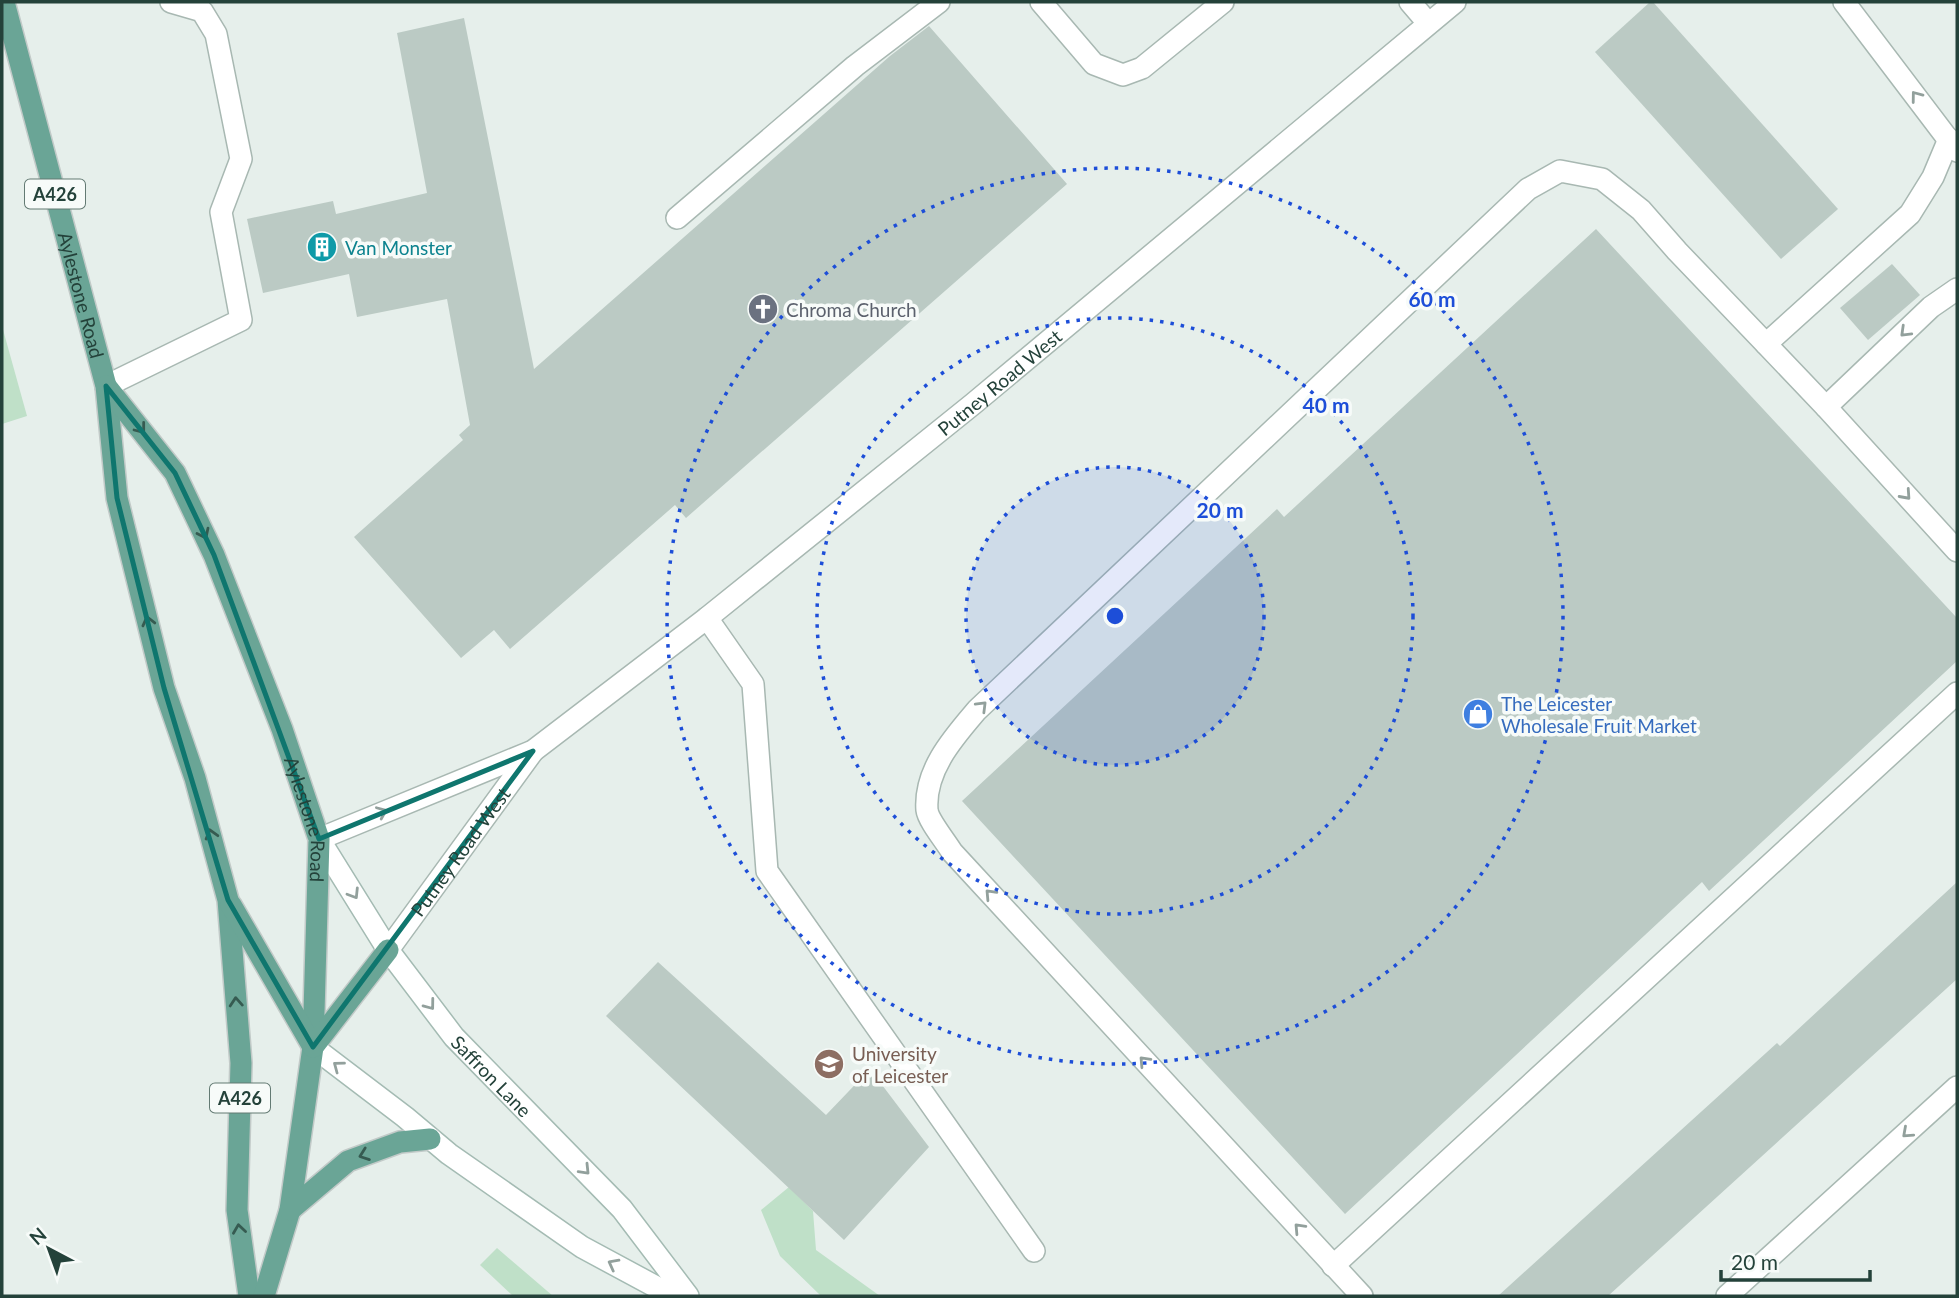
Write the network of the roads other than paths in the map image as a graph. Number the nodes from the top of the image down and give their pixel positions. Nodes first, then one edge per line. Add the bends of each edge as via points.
1 (4, 2) edge
2 (171, 2) edge
3 (939, 2) edge
4 (1041, 2) edge
5 (1223, 2) edge
6 (1410, 2) edge
7 (1455, 2) edge
8 (1844, 2) edge
9 (1428, 23) junction
10 (1953, 145) edge
11 (677, 218) dead end
12 (1957, 289) edge
13 (1766, 344) junction
14 (106, 386) junction
15 (1826, 407) junction
16 (1957, 551) edge
17 (707, 618) junction
18 (1957, 693) edge
19 (533, 751) junction
20 (319, 839) junction
21 (228, 900) junction
22 (388, 950) junction
23 (313, 1048) junction
24 (1957, 1087) edge
25 (430, 1139) junction
26 (290, 1210) junction
27 (1034, 1251) dead end
28 (1334, 1266) junction
29 (249, 1296) edge
30 (264, 1296) edge
31 (673, 1296) edge
32 (688, 1296) edge
33 (1362, 1296) edge
34 (1727, 1296) edge

1 - 14 main road, Aylestone Road / A426
2 - 14 street via 202,11 216,34 241,159 222,212 241,320
3 - 11 street via 855,66
4 - 5 street via 1094,64 1123,75 1142,68
6 - 9 street
7 - 9 street, Putney Road West
10 -> 8 street
9 - 17 street, Putney Road West via 984,396
10 - 13 street via 1910,214
12 -> 15 street via 1931,307
13 - 15 street
28 -> 13 street via 952,852 927,812 931,778 951,740 977,710 1528,189 1560,171 1602,179 1641,210
14 -> 20 main road, Aylestone Road / A426 via 175,473 214,555
21 -> 14 main road, Aylestone Road / A426 via 195,778 164,688 117,498
15 -> 16 street
17 - 19 street, Putney Road West
17 - 27 street via 753,684 767,871
18 - 28 street
20 -> 19 street, Putney Road West
19 - 22 street, Putney Road West
20 -> 22 street, Saffron Lane
20 - 23 main road, Aylestone Road / A426
21 - 23 main road
29 -> 21 main road, Aylestone Road / A426 via 237,1210 241,1063
22 - 23 main road
22 -> 32 street, Saffron Lane via 454,1037 622,1209
25 -> 23 street
23 - 26 main road, Aylestone Road / A426
24 -> 34 street
25 -> 26 main road via 400,1142 348,1161
31 -> 25 street via 582,1247
26 - 30 main road, Aylestone Road / A426
28 - 33 street

